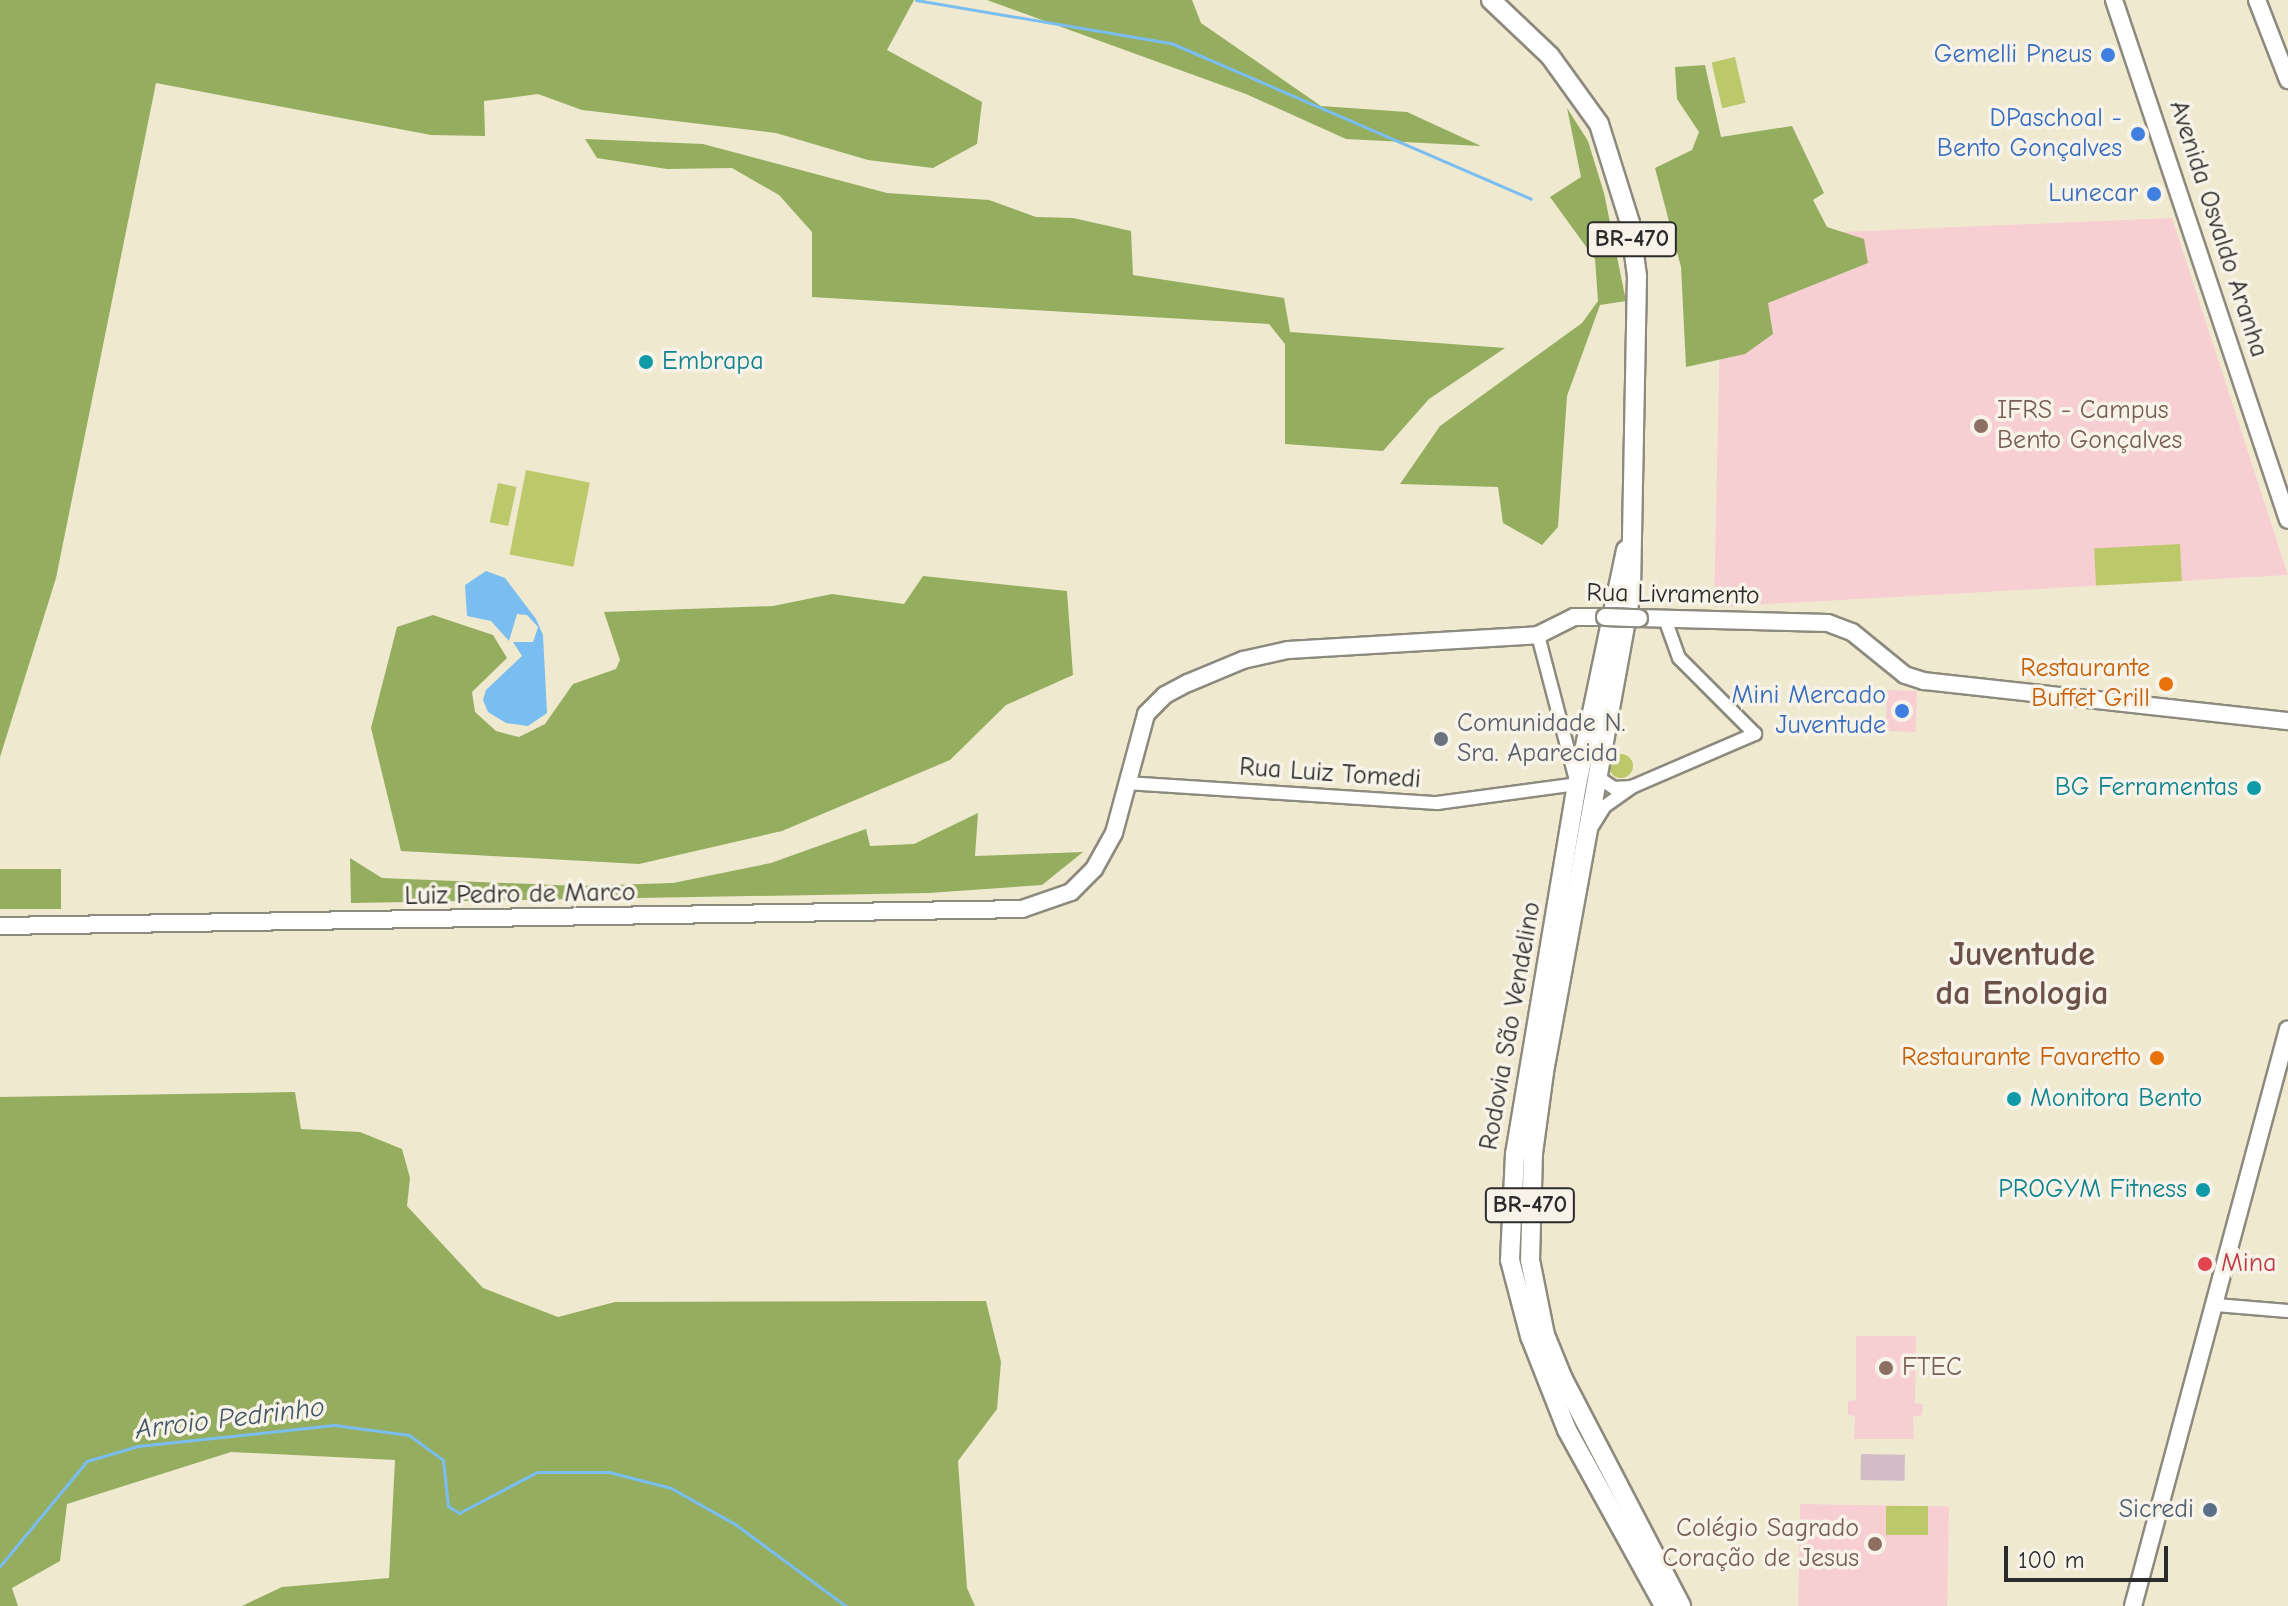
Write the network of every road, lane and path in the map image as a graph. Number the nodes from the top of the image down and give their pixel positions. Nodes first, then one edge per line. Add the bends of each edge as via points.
1 (1491, 0) edge
2 (2114, 0) edge
3 (2127, 0) edge
4 (2257, 0) edge
5 (2124, 31) junction
6 (2288, 80) edge
7 (2288, 520) edge
8 (1633, 524) junction
9 (1665, 619) junction
10 (1538, 635) junction
11 (2288, 721) edge
12 (1596, 776) junction
13 (1126, 783) junction
14 (1577, 784) junction
15 (1634, 786) junction
16 (1584, 845) junction
17 (1039, 905) joint
18 (0, 926) edge
19 (2288, 1029) edge
20 (2216, 1305) junction
21 (2288, 1311) edge
22 (1664, 1606) edge
23 (1681, 1606) edge
24 (2133, 1606) edge

1 - 8 highway, BR-470 via 1525,29 1577,89 1617,168 1637,276
2 - 5 main road, Avenida Osvaldo Aranha
3 - 5 main road
4 - 6 main road
5 - 7 main road, Avenida Osvaldo Aranha
8 - 12 highway, BR-470 via 1631,593
8 - 14 highway, Rodovia São Vendelino / BR-470
9 - 10 main road, Rua Livramento, bridge via 1580,616
9 - 11 main road, Rua Livramento via 1828,623 1852,632 1905,675 1924,681
9 - 15 street via 1679,658 1755,734
10 - 13 main road, Rua Livramento via 1288,650 1243,660 1188,683 1153,705 1139,731
10 - 14 street
12 - 15 street via 1614,788
12 - 16 highway, BR-470
13 - 14 street, Rua Luiz Tomedi via 1437,803
13 - 17 main road, Rua Livramento via 1114,833 1094,869 1071,892
14 - 22 highway, Rodovia São Vendelino / BR-470 via 1515,1154 1511,1271 1567,1430
15 - 16 street via 1605,806
16 - 23 highway, BR-470 via 1533,1153 1534,1295 1563,1379
17 - 18 main road, Luiz Pedro de Marco via 615,919
19 - 20 main road
20 - 21 street
20 - 24 main road

